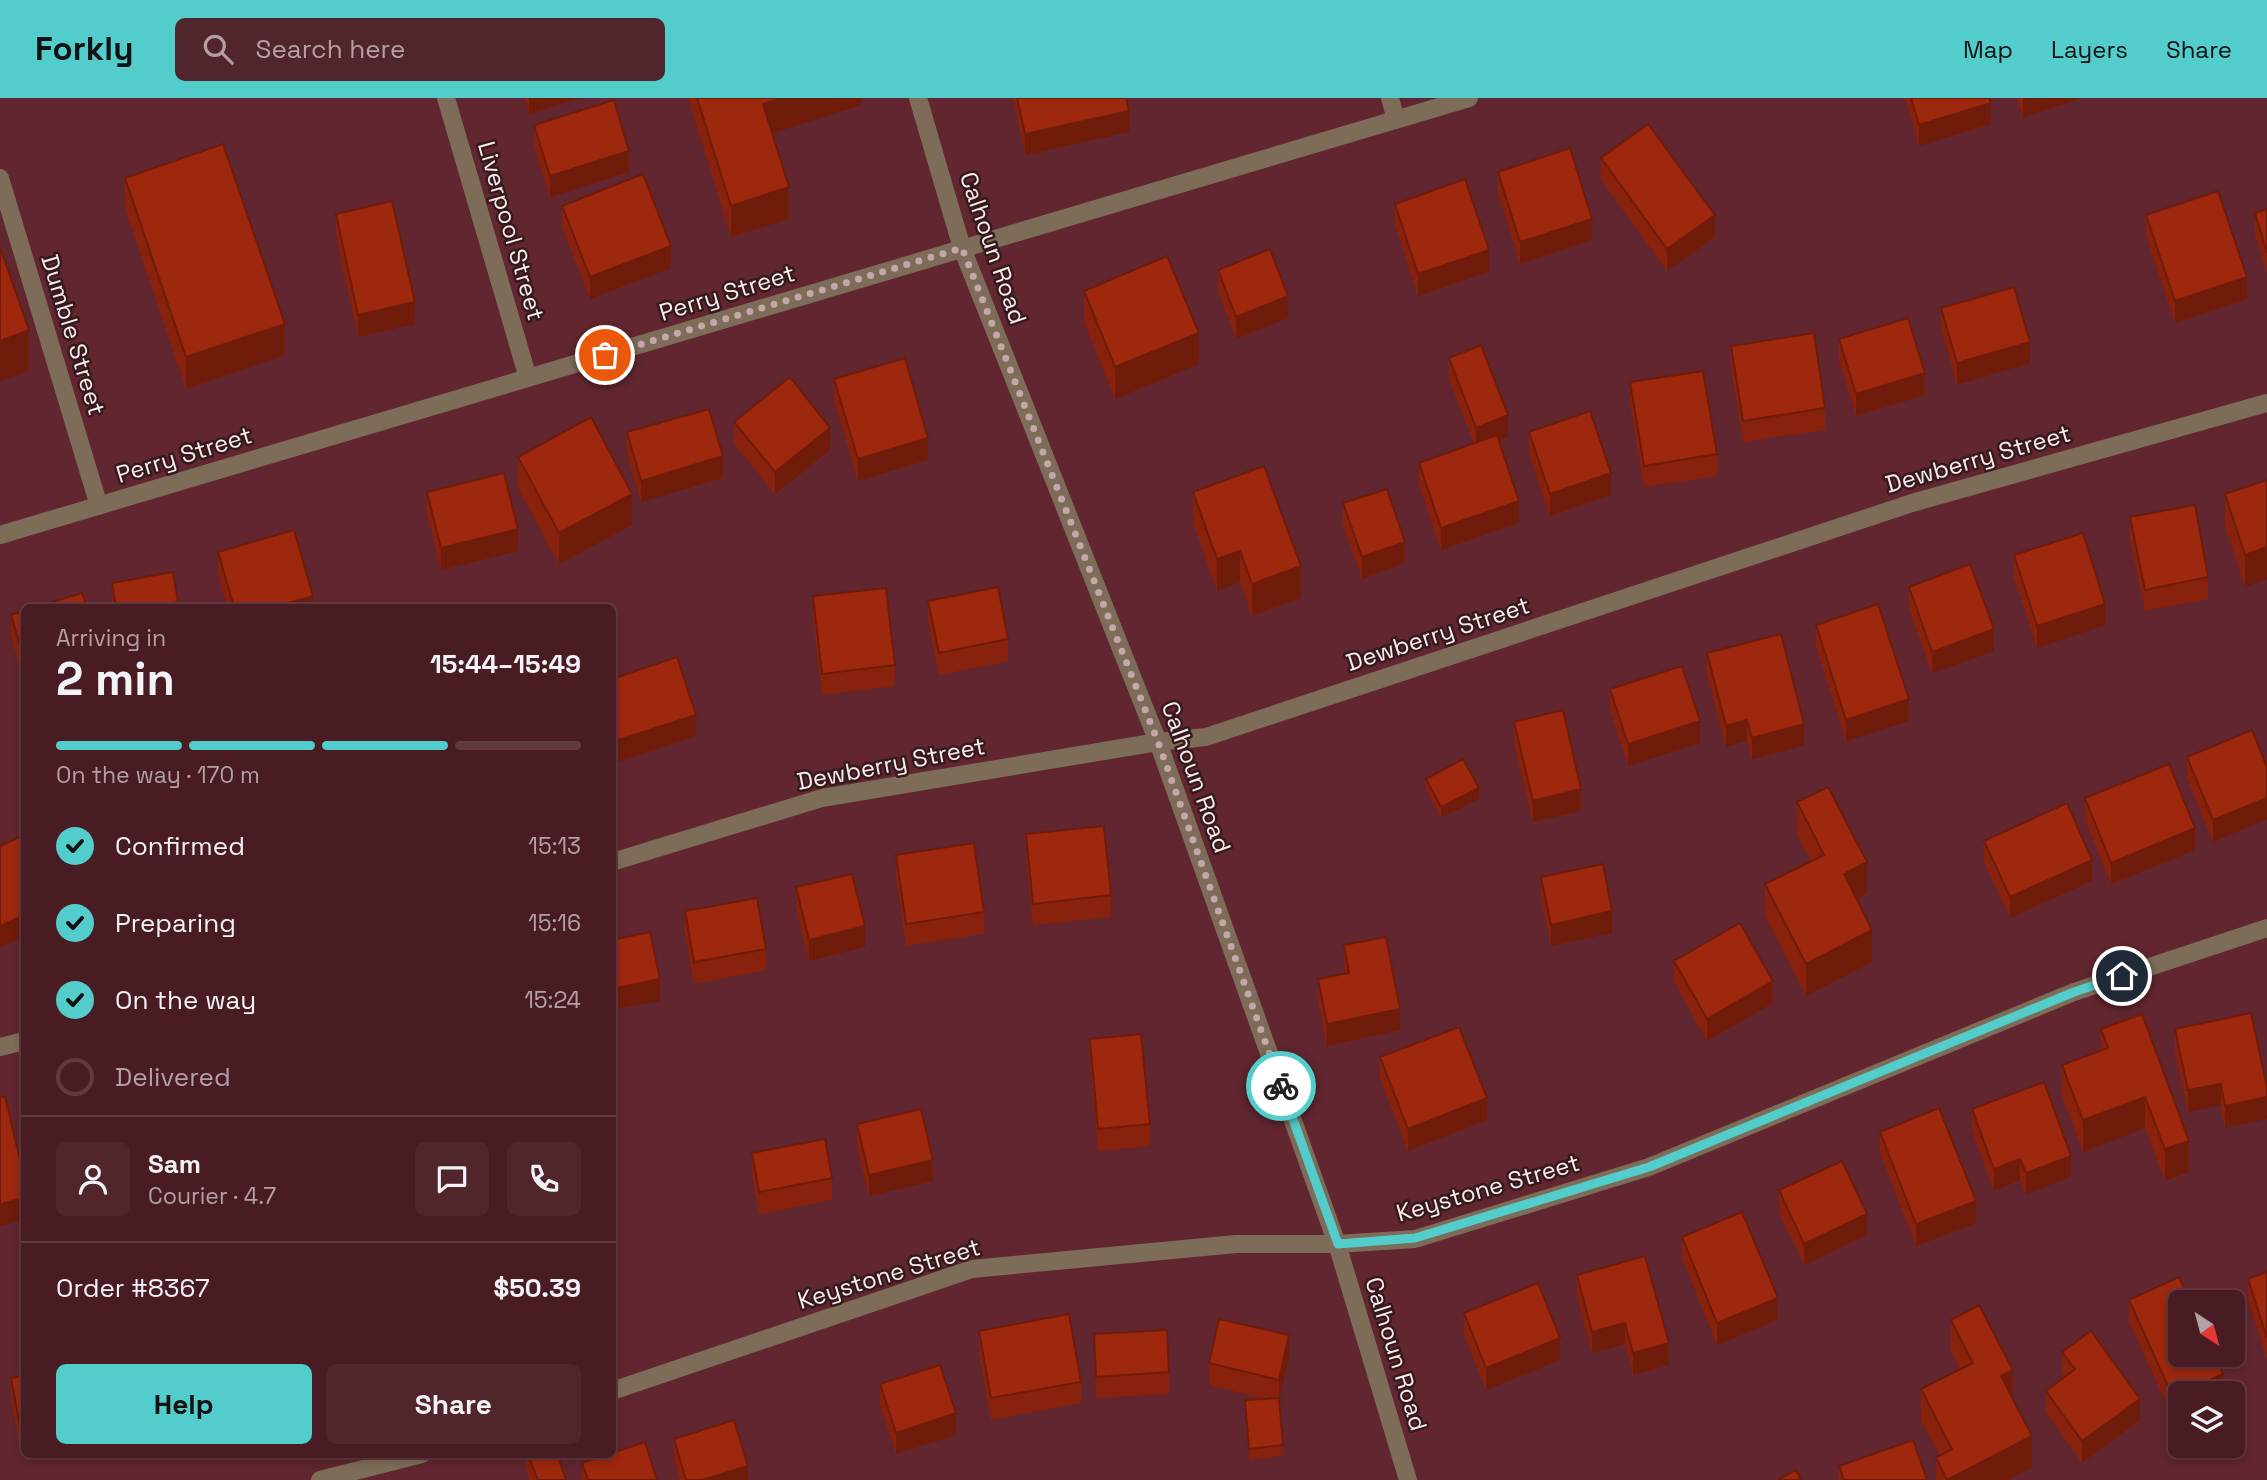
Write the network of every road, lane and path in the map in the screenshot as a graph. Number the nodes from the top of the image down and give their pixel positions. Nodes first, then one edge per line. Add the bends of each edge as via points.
1 (446, 98) edge
2 (918, 98) edge
3 (1390, 98) edge
4 (1469, 98) edge
5 (1396, 120) junction
6 (0, 178) edge
7 (962, 248) junction
8 (528, 378) junction
9 (2267, 403) edge
10 (99, 506) junction
11 (0, 535) edge
12 (1158, 742) junction
13 (616, 861) edge
14 (2267, 928) edge
15 (21, 1042) edge
16 (0, 1047) edge
17 (1338, 1244) junction
18 (616, 1390) edge
19 (406, 1458) edge
20 (320, 1480) edge
21 (1408, 1480) edge

1 - 8 street, Liverpool Street
2 - 7 street, Calhoun Road
3 - 5 street
4 - 5 street, Perry Street
5 - 7 street, Perry Street
6 - 10 street, Dumble Street
7 - 8 street, Perry Street
7 - 12 street, Calhoun Road
8 - 10 street, Perry Street
9 - 12 street, Dewberry Street via 1912,503 1206,737
10 - 11 street, Perry Street
12 - 13 street, Dewberry Street via 822,797
12 - 17 street, Calhoun Road
14 - 17 street, Keystone Street via 2074,992 1649,1167 1415,1238
15 - 16 street
17 - 18 street, Keystone Street via 1236,1244 972,1269
17 - 21 street, Calhoun Road
19 - 20 street

